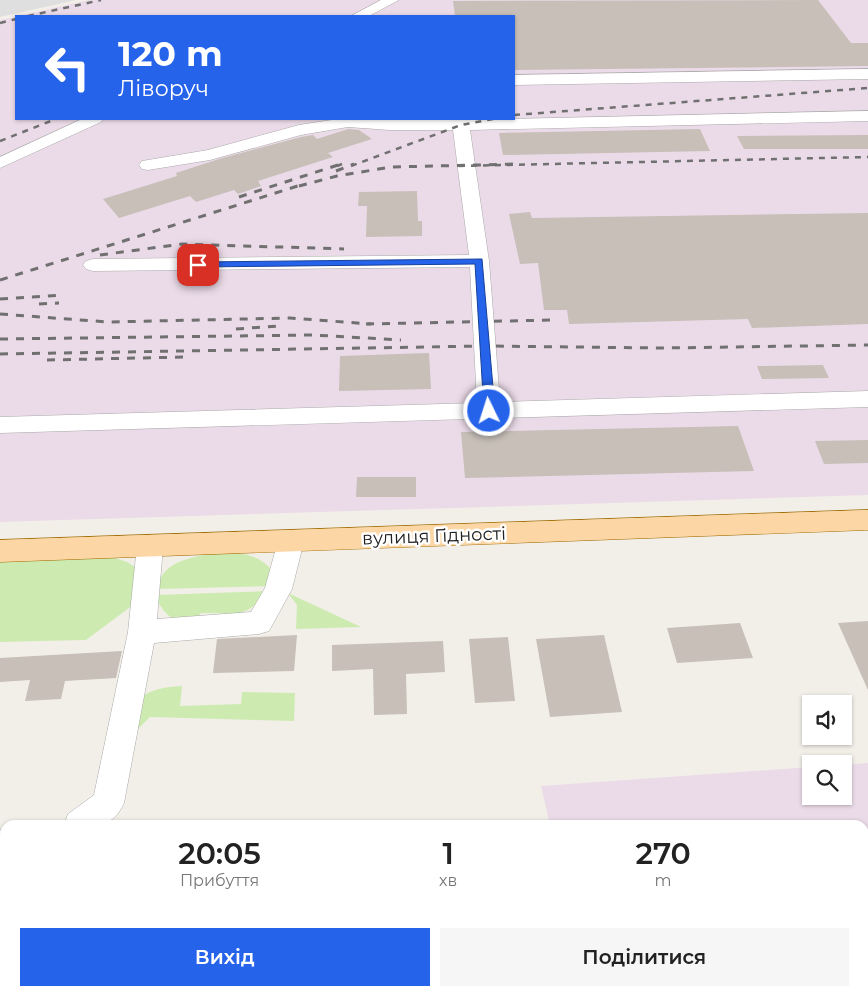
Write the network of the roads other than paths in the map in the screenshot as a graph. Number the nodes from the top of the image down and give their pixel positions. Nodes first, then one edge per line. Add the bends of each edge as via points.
1 (392, 0) edge
2 (360, 15) edge
3 (868, 74) edge
4 (515, 80) edge
5 (868, 116) edge
6 (94, 120) edge
7 (453, 122) edge
8 (0, 163) edge
9 (148, 165) dead end
10 (479, 261) junction
11 (93, 265) dead end
12 (868, 399) edge
13 (489, 411) junction
14 (0, 425) edge
15 (868, 520) edge
16 (291, 541) junction
17 (150, 546) junction
18 (0, 551) edge
19 (142, 632) junction
20 (86, 820) edge

1 - 2 street
3 - 4 street
5 - 7 street
6 - 8 street
7 - 9 street via 390,125 348,122 299,130 210,155
7 - 10 street
10 - 11 street
10 - 13 street
12 - 13 street
13 - 14 street
15 - 16 main road, вулиця Гідності
16 - 17 main road, вулиця Гідності
16 - 19 street via 278,589 259,623
17 - 18 main road, вулиця Гідності
17 - 19 street
19 - 20 street via 108,803

